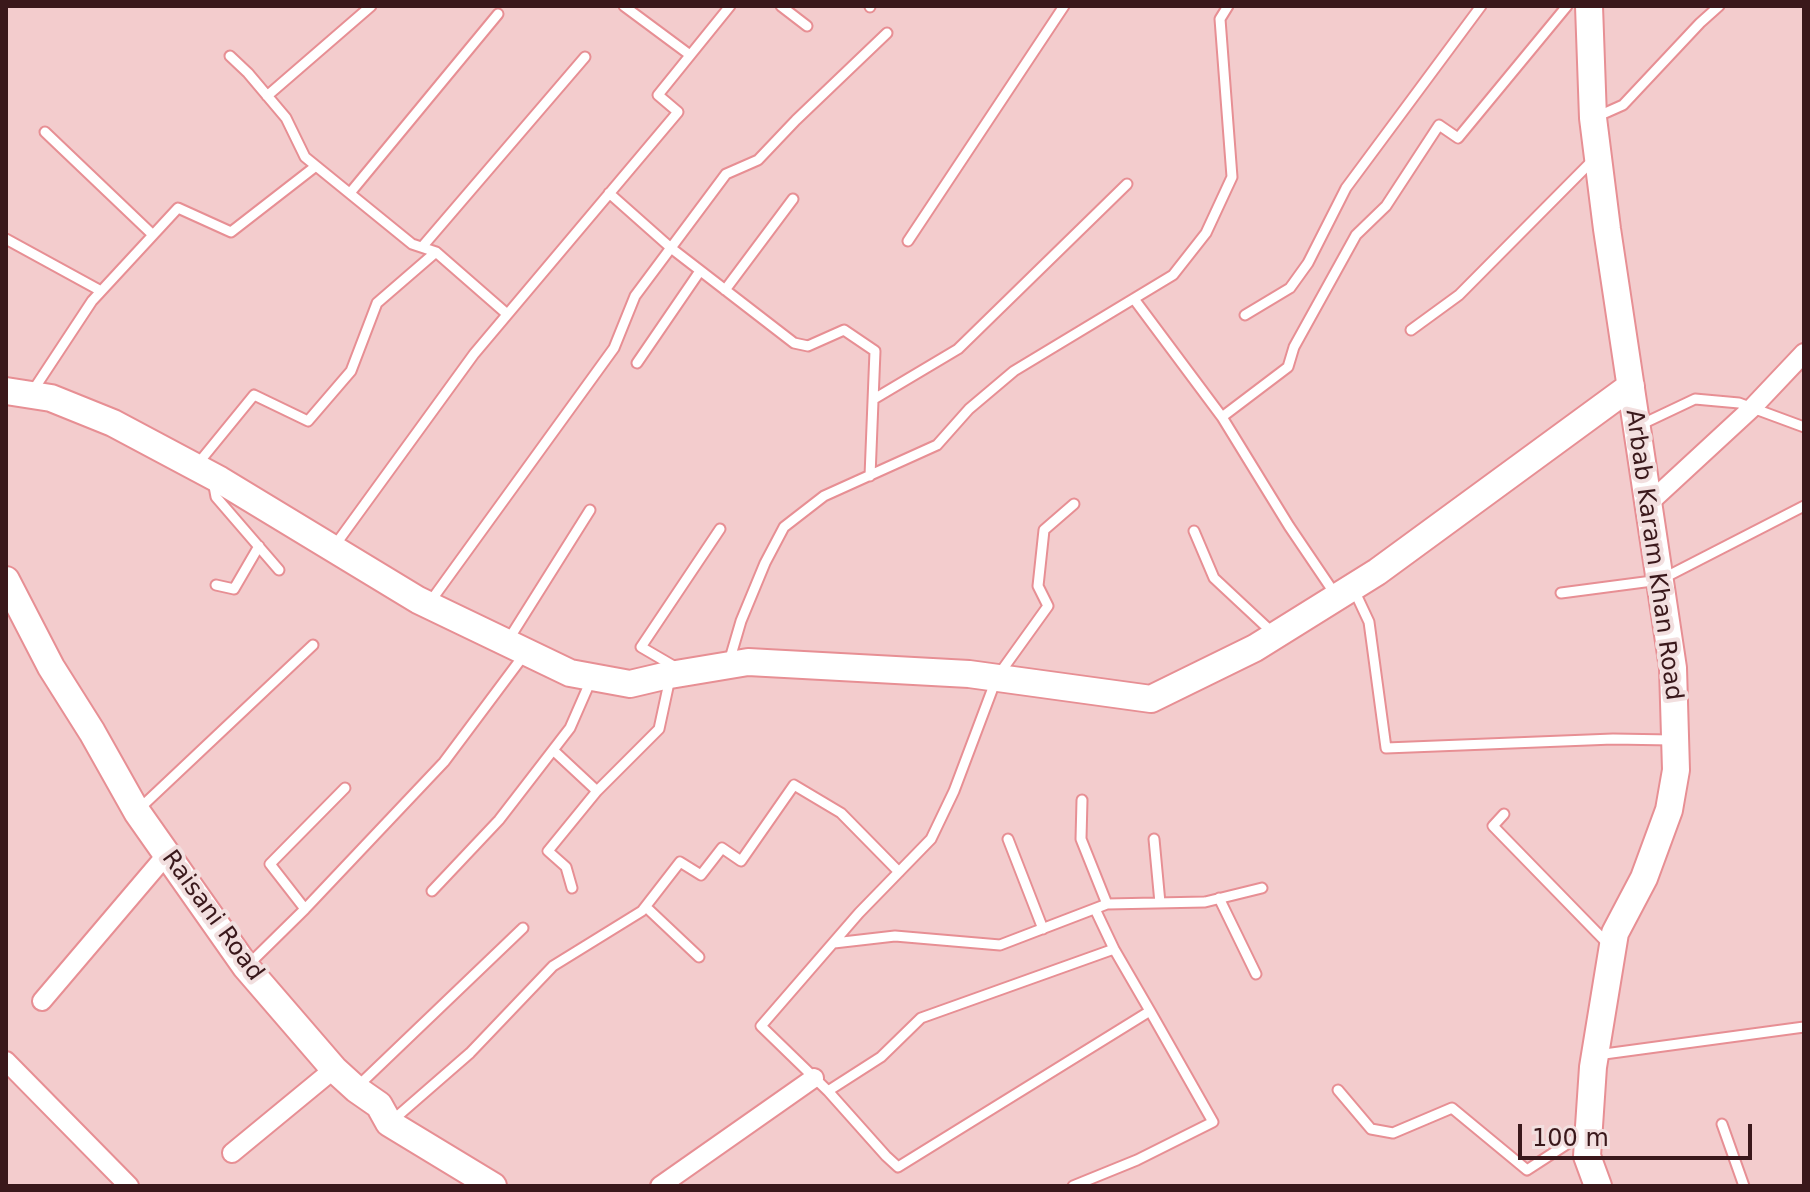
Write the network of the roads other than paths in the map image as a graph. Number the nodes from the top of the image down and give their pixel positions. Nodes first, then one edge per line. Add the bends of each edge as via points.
1 (371, 6) edge
2 (624, 6) edge
3 (730, 6) edge
4 (781, 6) edge
5 (1064, 6) edge
6 (1228, 6) edge
7 (1481, 6) edge
8 (1567, 6) edge
9 (1719, 6) edge
10 (498, 14) dead end
11 (1592, 18) edge
12 (807, 26) dead end
13 (887, 33) dead end
14 (690, 55) junction
15 (230, 56) dead end
16 (585, 57) dead end
17 (267, 96) junction
18 (1593, 118) junction
19 (45, 132) dead end
20 (1598, 155) junction
21 (316, 166) junction
22 (1127, 184) dead end
23 (350, 193) junction
24 (609, 193) junction
25 (793, 199) dead end
26 (153, 235) junction
27 (6, 239) edge
28 (908, 241) dead end
29 (422, 247) junction
30 (671, 248) junction
31 (436, 252) junction
32 (700, 271) junction
33 (725, 290) junction
34 (101, 291) junction
35 (1134, 299) junction
36 (507, 314) junction
37 (1245, 315) dead end
38 (1411, 330) dead end
39 (1804, 353) edge
40 (637, 363) dead end
41 (1631, 386) junction
42 (18, 393) edge
43 (874, 399) junction
44 (1752, 408) junction
45 (1222, 417) junction
46 (1637, 427) junction
47 (1804, 427) edge
48 (203, 471) junction
49 (870, 476) junction
50 (1074, 504) dead end
51 (1648, 504) junction
52 (1804, 506) edge
53 (590, 510) dead end
54 (720, 529) dead end
55 (1194, 531) dead end
56 (259, 546) junction
57 (333, 548) junction
58 (279, 570) dead end
59 (6, 580) edge
60 (1660, 580) junction
61 (216, 585) dead end
62 (1344, 592) junction
63 (1561, 593) dead end
64 (428, 605) junction
65 (1275, 635) junction
66 (313, 645) dead end
67 (516, 647) junction
68 (728, 665) junction
69 (677, 674) junction
70 (592, 677) junction
71 (997, 677) junction
72 (1675, 740) junction
73 (553, 750) junction
74 (345, 788) dead end
75 (597, 791) junction
76 (1082, 800) dead end
77 (137, 812) junction
78 (1504, 814) dead end
79 (1008, 839) dead end
80 (1154, 839) dead end
81 (167, 854) junction
82 (899, 872) junction
83 (572, 888) dead end
84 (1262, 888) dead end
85 (432, 891) dead end
86 (1219, 898) junction
87 (1160, 903) junction
88 (1107, 904) junction
89 (646, 907) junction
90 (305, 909) junction
91 (1095, 909) junction
92 (523, 928) dead end
93 (1043, 929) junction
94 (834, 943) junction
95 (1612, 948) junction
96 (1114, 949) junction
97 (699, 957) dead end
98 (246, 967) junction
99 (1256, 974) dead end
100 (42, 1001) dead end
101 (1150, 1011) junction
102 (1804, 1027) edge
103 (1595, 1055) junction
104 (6, 1061) edge
105 (334, 1069) junction
106 (821, 1084) junction
107 (356, 1089) junction
108 (1338, 1090) dead end
109 (389, 1123) junction
110 (1722, 1124) dead end
111 (1589, 1130) junction
112 (232, 1153) dead end
113 (129, 1186) edge
114 (493, 1186) edge
115 (660, 1186) edge
116 (1073, 1186) edge
117 (1598, 1186) edge
118 (1744, 1186) edge

1 - 17 lane
2 - 14 lane
3 - 14 lane
4 - 12 lane
5 - 28 lane
6 - 35 lane via 1220,19 1232,177 1206,233 1173,275
7 - 37 lane via 1346,188 1290,288
8 - 45 lane via 1458,138 1439,125 1386,206 1356,235 1288,367
9 - 18 lane via 1623,105
10 - 23 lane
11 - 18 main road, Arbab Karam Khan Road
13 - 30 lane via 758,160 726,174
14 - 24 lane via 658,95 678,112
15 - 17 lane
16 - 29 lane
17 - 21 lane
18 - 20 main road, Arbab Karam Khan Road
19 - 26 lane
20 - 38 lane via 1459,295
20 - 41 main road, Arbab Karam Khan Road
21 - 23 lane
21 - 26 lane via 231,232 178,208
22 - 43 lane via 958,349
23 - 29 lane
24 - 30 lane
24 - 36 lane
25 - 33 lane
26 - 34 lane
27 - 34 lane
29 - 31 lane
30 - 32 lane
30 - 64 lane via 635,296 614,348
31 - 36 lane
31 - 48 lane via 377,303 351,371 308,421 254,395
32 - 33 lane
32 - 40 lane
33 - 43 lane via 794,343 808,346 844,330 875,351
34 - 42 lane
35 - 45 lane
35 - 49 lane via 1014,371 937,445
36 - 57 lane
39 - 44 street
41 - 46 main road, Arbab Karam Khan Road
41 - 62 main road
42 - 48 main road via 51,398 113,423
43 - 49 lane
44 - 46 lane via 1695,399
44 - 47 lane
44 - 51 street
45 - 62 lane via 1289,526
46 - 51 main road, Arbab Karam Khan Road
48 - 56 lane via 216,497
48 - 57 main road
49 - 68 lane via 824,496 784,527 741,621
50 - 71 lane via 1044,530 1038,586 1048,606
51 - 60 main road, Arbab Karam Khan Road
52 - 60 lane
53 - 67 lane
54 - 69 lane via 641,647
55 - 65 lane via 1214,578
56 - 58 lane
56 - 61 lane via 234,589
57 - 64 main road
59 - 77 main road, Raisani Road
60 - 63 lane
60 - 72 main road, Arbab Karam Khan Road via 1673,668
62 - 65 main road
62 - 72 lane via 1369,622 1386,748
64 - 67 main road
65 - 71 main road via 1151,699
66 - 77 lane
67 - 70 main road via 570,673
67 - 90 lane via 444,762
68 - 69 main road
68 - 71 main road
69 - 70 main road via 630,684
69 - 75 lane via 659,729
70 - 73 lane via 570,728
71 - 82 lane via 931,839
72 - 95 main road, Arbab Karam Khan Road via 1669,810
73 - 75 lane
73 - 85 lane via 499,820
74 - 90 lane via 270,864
75 - 83 lane via 548,851 566,867
76 - 88 lane via 1081,839
77 - 81 main road, Raisani Road
78 - 95 lane via 1493,826
79 - 93 lane
80 - 87 lane
81 - 98 main road, Raisani Road
81 - 100 street
82 - 89 lane via 841,813 794,785 741,861 722,848 701,875 680,862
82 - 94 lane
84 - 86 lane
86 - 87 lane
86 - 99 lane
87 - 88 lane
88 - 91 lane
89 - 97 lane
89 - 109 lane via 553,966 470,1053
90 - 98 lane
91 - 93 lane
91 - 96 lane
92 - 107 lane
93 - 94 lane via 1000,945 895,936
94 - 106 lane via 761,1026
95 - 103 main road, Arbab Karam Khan Road
96 - 101 lane
96 - 106 lane via 921,1018 881,1057
98 - 105 main road, Raisani Road
101 - 106 lane via 898,1167
101 - 116 lane via 1213,1122
102 - 103 lane
103 - 111 main road, Arbab Karam Khan Road
104 - 113 street
105 - 107 main road, Raisani Road
105 - 112 street
106 - 115 street
107 - 109 main road, Raisani Road via 379,1105
108 - 111 lane via 1371,1129 1393,1133 1452,1108 1527,1170
109 - 114 main road, Raisani Road
110 - 118 lane
111 - 117 main road, Arbab Karam Khan Road via 1587,1156

